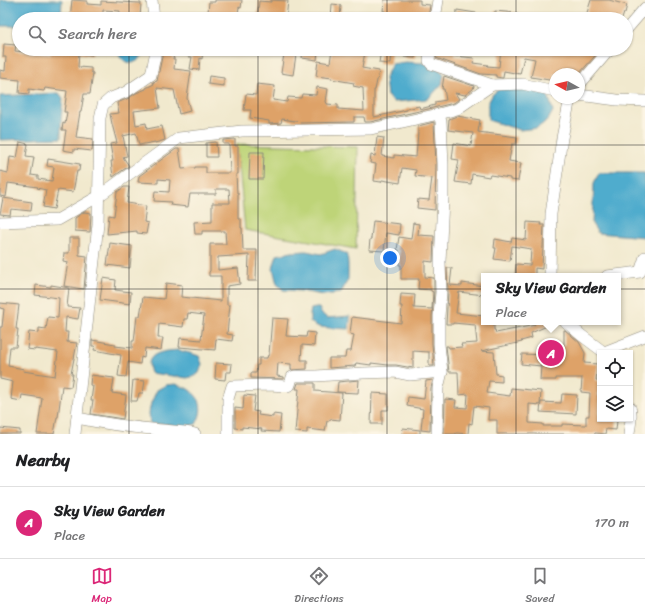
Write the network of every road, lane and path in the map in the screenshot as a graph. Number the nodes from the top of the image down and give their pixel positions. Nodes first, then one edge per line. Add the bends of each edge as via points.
1 (152, 0) edge
2 (438, 0) edge
3 (645, 8) edge
4 (153, 12) edge
5 (436, 12) edge
6 (633, 22) edge
7 (155, 56) edge
8 (429, 56) edge
9 (604, 56) edge
10 (585, 77) edge
11 (492, 85) junction
12 (549, 90) edge
13 (585, 96) edge
14 (645, 101) edge
15 (569, 104) edge
16 (438, 114) junction
17 (99, 196) junction
18 (0, 222) edge
19 (645, 257) edge
20 (550, 273) edge
21 (621, 274) edge
22 (569, 325) edge
23 (645, 336) edge
24 (602, 350) edge
25 (610, 350) edge
26 (442, 372) junction
27 (77, 418) junction
28 (630, 422) edge
29 (75, 434) edge
30 (195, 434) edge
31 (228, 434) edge
32 (437, 434) edge
33 (629, 434) edge

1 - 4 street
2 - 5 street
3 - 6 street
7 - 17 street via 151,74 103,105 100,118
8 - 11 street via 431,64
9 - 10 street
11 - 12 street via 522,84
11 - 16 street via 457,109
13 - 14 street
15 - 20 street via 551,214
16 - 17 street via 371,129 242,131 179,138
16 - 26 street via 441,122 443,164 439,324
17 - 18 street via 57,220
17 - 27 street
19 - 21 street via 640,272
22 - 24 street
23 - 25 street
26 - 31 street via 410,375 395,372 295,376 287,386 232,386 228,399
26 - 32 street via 438,388
27 - 29 street
27 - 30 street via 127,427
28 - 33 street

